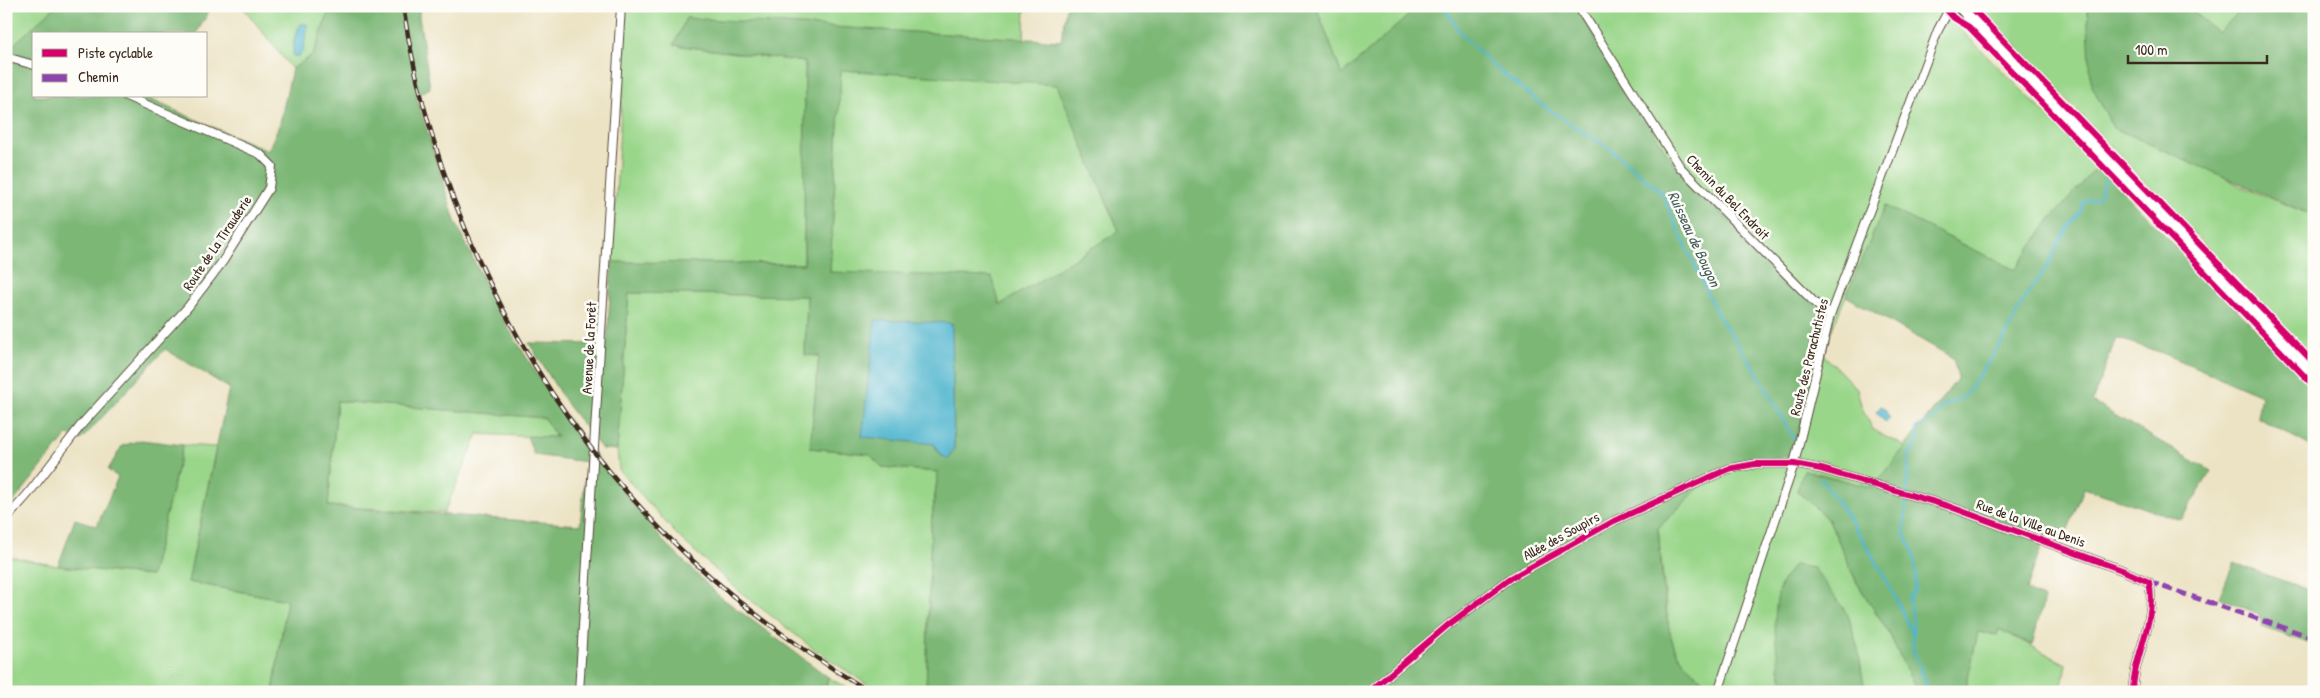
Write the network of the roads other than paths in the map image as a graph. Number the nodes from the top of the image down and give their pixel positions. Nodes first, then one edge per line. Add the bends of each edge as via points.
1 (621, 6) edge
2 (1578, 6) edge
3 (1951, 6) edge
4 (1959, 6) edge
5 (6, 57) edge
6 (32, 64) edge
7 (131, 98) edge
8 (1830, 314) junction
9 (2314, 375) edge
10 (1794, 464) junction
11 (6, 519) edge
12 (578, 692) edge
13 (1369, 692) edge
14 (1718, 692) edge
15 (2133, 692) edge

1 - 12 street, Avenue de la Forêt
2 - 8 street, Chemin du Bel Endroit via 1680,166 1816,304
3 - 8 street, Route des Parachutistes via 1938,30
4 - 9 main road
5 - 6 street
7 - 11 street, Route de La Tirauderie via 260,154 272,166 269,188 223,261 188,307 62,448
8 - 10 street, Route des Parachutistes
10 - 13 street, Allée des Soupirs via 1755,464 1728,469 1614,521 1512,578 1448,625
10 - 14 street, Route des Parachutistes
10 - 15 street, Rue de la Ville au Denis via 1948,506 2149,582 2151,592 2146,638 2133,680

